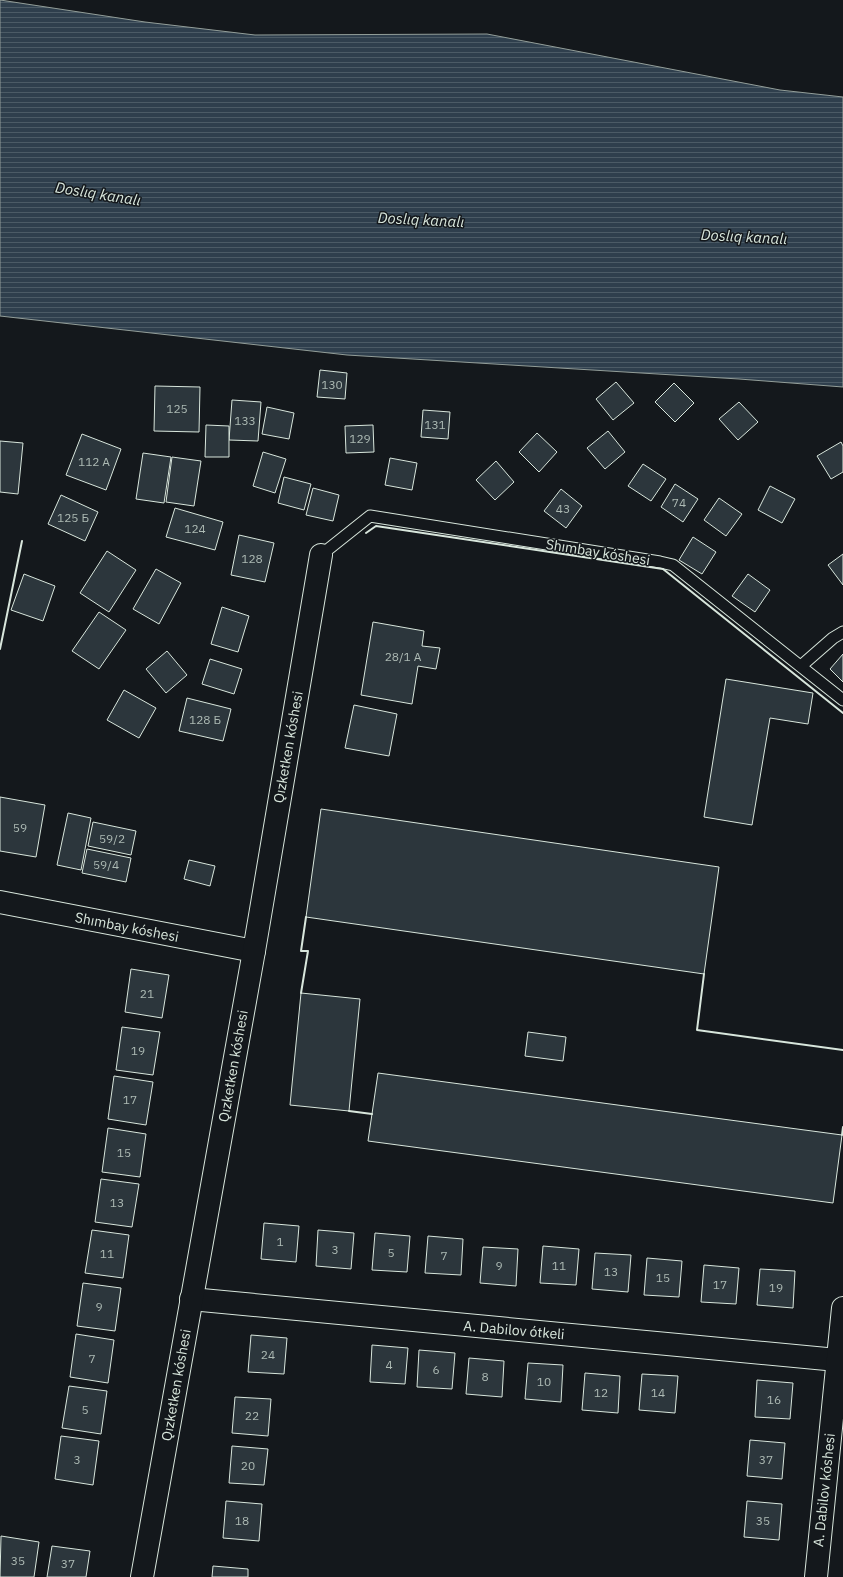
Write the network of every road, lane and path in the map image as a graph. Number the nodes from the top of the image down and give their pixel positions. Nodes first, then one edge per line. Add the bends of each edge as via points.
1 (321, 555) joint
2 (843, 632) edge
3 (801, 666) junction
4 (843, 700) edge
5 (0, 902) edge
6 (254, 951) junction
7 (191, 1299) junction
8 (843, 1308) edge
9 (837, 1360) junction
10 (142, 1577) edge
11 (816, 1577) edge

1 - 3 lane, Shımbay kóshesi via 370,516 673,565
1 - 6 street, Qızketken kóshesi
2 - 3 lane
3 - 4 lane, Shımbay kóshesi
5 - 6 street, Shımbay kóshesi
6 - 7 street, Qızketken kóshesi
7 - 9 street, A. Dabilov ótkeli
7 - 10 street, Qızketken kóshesi
8 - 9 street, A. Dabilov kóshesi
9 - 11 street, A. Dabilov kóshesi

